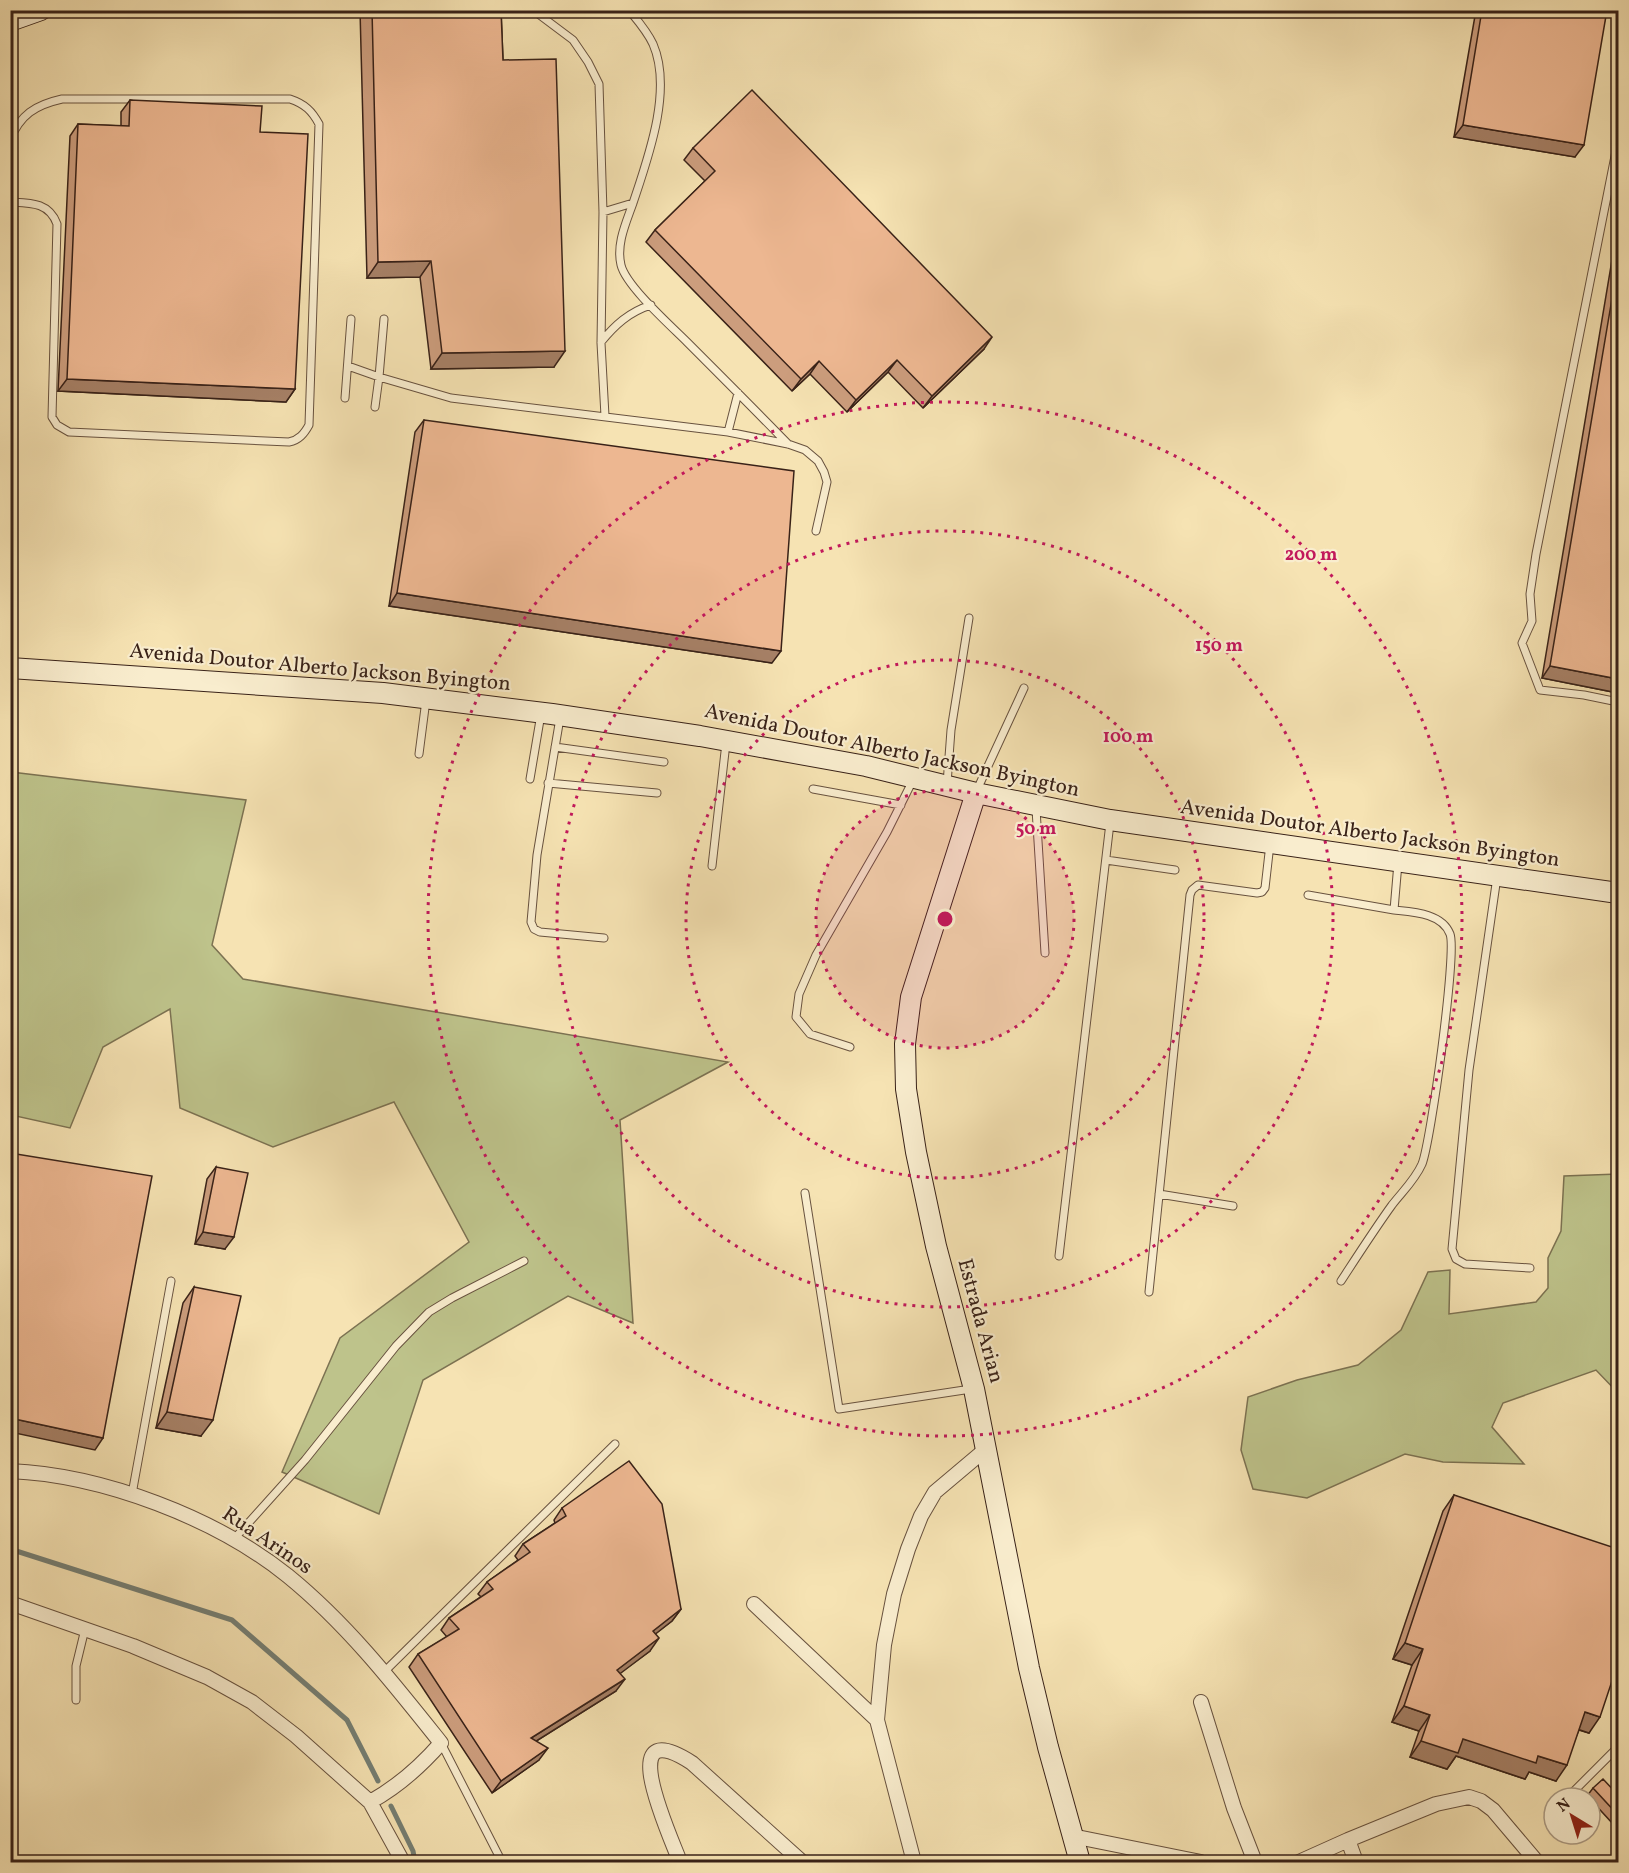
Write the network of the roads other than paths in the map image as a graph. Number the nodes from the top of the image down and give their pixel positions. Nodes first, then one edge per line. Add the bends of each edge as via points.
1 (41, 10) edge
2 (533, 10) edge
3 (629, 10) edge
4 (10, 21) edge
5 (10, 140) edge
6 (1618, 141) edge
7 (10, 202) edge
8 (633, 203) junction
9 (603, 212) junction
10 (651, 305) junction
11 (351, 319) dead end
12 (384, 319) dead end
13 (601, 343) junction
14 (348, 366) junction
15 (379, 377) junction
16 (738, 393) junction
17 (345, 398) dead end
18 (375, 407) dead end
19 (605, 416) junction
20 (728, 432) junction
21 (788, 444) junction
22 (816, 531) dead end
23 (969, 618) dead end
24 (10, 668) edge
25 (1024, 688) dead end
26 (426, 699) junction
27 (1618, 702) edge
28 (551, 714) junction
29 (726, 741) junction
30 (555, 747) junction
31 (419, 754) dead end
32 (664, 762) dead end
33 (914, 778) junction
34 (530, 779) dead end
35 (548, 783) junction
36 (947, 786) junction
37 (813, 789) dead end
38 (657, 793) dead end
39 (976, 793) junction
40 (901, 805) junction
41 (1035, 805) junction
42 (1110, 820) junction
43 (1270, 844) junction
44 (1106, 860) junction
45 (1398, 863) junction
46 (712, 866) dead end
47 (1175, 870) dead end
48 (1497, 877) junction
49 (1618, 893) edge
50 (1308, 895) dead end
51 (1394, 909) junction
52 (604, 938) dead end
53 (1045, 953) dead end
54 (850, 1047) dead end
55 (805, 1193) dead end
56 (1159, 1194) junction
57 (1233, 1206) dead end
58 (1059, 1256) dead end
59 (524, 1261) dead end
60 (1530, 1268) dead end
61 (171, 1281) dead end
62 (1341, 1281) dead end
63 (1149, 1292) dead end
64 (974, 1389) junction
65 (615, 1444) dead end
66 (986, 1449) junction
67 (10, 1471) edge
68 (132, 1494) junction
69 (234, 1539) junction
70 (10, 1603) edge
71 (754, 1604) dead end
72 (85, 1629) junction
73 (384, 1672) junction
74 (76, 1700) dead end
75 (1201, 1702) dead end
76 (877, 1719) junction
77 (441, 1743) junction
78 (1618, 1747) edge
79 (1579, 1786) edge
80 (370, 1802) junction
81 (1072, 1836) junction
82 (1348, 1840) junction
83 (403, 1863) edge
84 (502, 1863) edge
85 (680, 1863) edge
86 (802, 1863) edge
87 (914, 1863) edge
88 (1080, 1863) edge
89 (1202, 1863) edge
90 (1255, 1863) edge
91 (1299, 1863) edge
92 (1356, 1863) edge
93 (1536, 1863) edge

1 - 4 main road
2 - 9 lane via 573,40 599,84
3 - 8 lane via 653,44 660,93 651,148
5 - 7 lane via 22,117 47,102 62,99 291,99 310,110 319,124 306,431 289,442 62,429 52,417 57,224 36,203
6 - 27 lane via 1536,554 1530,594 1532,621 1522,643 1540,690
8 - 9 lane
8 - 10 lane via 623,229 621,268
9 - 13 lane
10 - 13 lane via 624,318
10 - 16 lane
11 - 14 lane
12 - 15 lane
13 - 19 lane
14 - 15 lane
14 - 17 lane
15 - 18 lane
15 - 19 lane via 451,398
16 - 20 lane
16 - 21 lane
19 - 20 lane
20 - 21 lane
21 - 22 lane via 805,450 824,472 827,482
23 - 36 lane via 951,730
24 - 26 main road, Avenida Doutor Alberto Jackson Byington
25 - 39 lane
26 - 28 main road, Avenida Doutor Alberto Jackson Byington
26 - 31 lane
28 - 29 main road, Avenida Doutor Alberto Jackson Byington
28 - 30 lane
28 - 34 lane
29 - 33 main road, Avenida Doutor Alberto Jackson Byington
29 - 46 lane
30 - 32 lane
30 - 35 lane
33 - 36 main road, Avenida Doutor Alberto Jackson Byington
33 - 40 lane
35 - 38 lane
35 - 52 lane via 531,926 540,932
36 - 39 main road, Avenida Doutor Alberto Jackson Byington
37 - 40 lane
39 - 41 main road, Avenida Doutor Alberto Jackson Byington
39 - 64 main road, Estrada Arian via 911,997 905,1044 906,1089 916,1152
40 - 54 lane via 816,955 799,994 796,1017 810,1034
41 - 42 main road, Avenida Doutor Alberto Jackson Byington
41 - 53 lane
42 - 43 main road, Avenida Doutor Alberto Jackson Byington
42 - 44 lane
43 - 45 main road, Avenida Doutor Alberto Jackson Byington
43 - 56 lane via 1262,892 1198,885 1192,890
44 - 47 lane
44 - 58 lane
45 - 48 main road, Avenida Doutor Alberto Jackson Byington
45 - 51 lane
48 - 49 main road, Avenida Doutor Alberto Jackson Byington
48 - 60 lane via 1469,1070 1452,1249 1456,1259 1465,1264
50 - 51 lane
51 - 62 lane via 1434,918 1450,933 1452,942 1433,1114 1416,1176
55 - 64 lane via 839,1409
56 - 57 lane
56 - 63 lane
59 - 69 lane via 429,1312
61 - 68 lane
64 - 66 main road, Estrada Arian
65 - 73 lane
66 - 76 street via 935,1492 921,1516 894,1594 884,1645
66 - 81 main road, Estrada Arian via 1029,1668
67 - 68 street, Rua Arinos
68 - 69 street, Rua Arinos
69 - 73 street, Rua Arinos via 287,1575
70 - 72 street
71 - 76 street
72 - 74 lane via 76,1666
72 - 80 street via 207,1677 252,1702
73 - 77 street, Rua Arinos
75 - 90 street
76 - 87 street
77 - 80 street via 412,1772
77 - 84 lane
78 - 79 lane
80 - 83 street
81 - 88 main road, Estrada Arian
81 - 89 street
82 - 91 street
82 - 92 street
82 - 93 street via 1436,1804 1469,1797 1493,1810
85 - 86 street via 649,1769 656,1752 666,1749 709,1778

